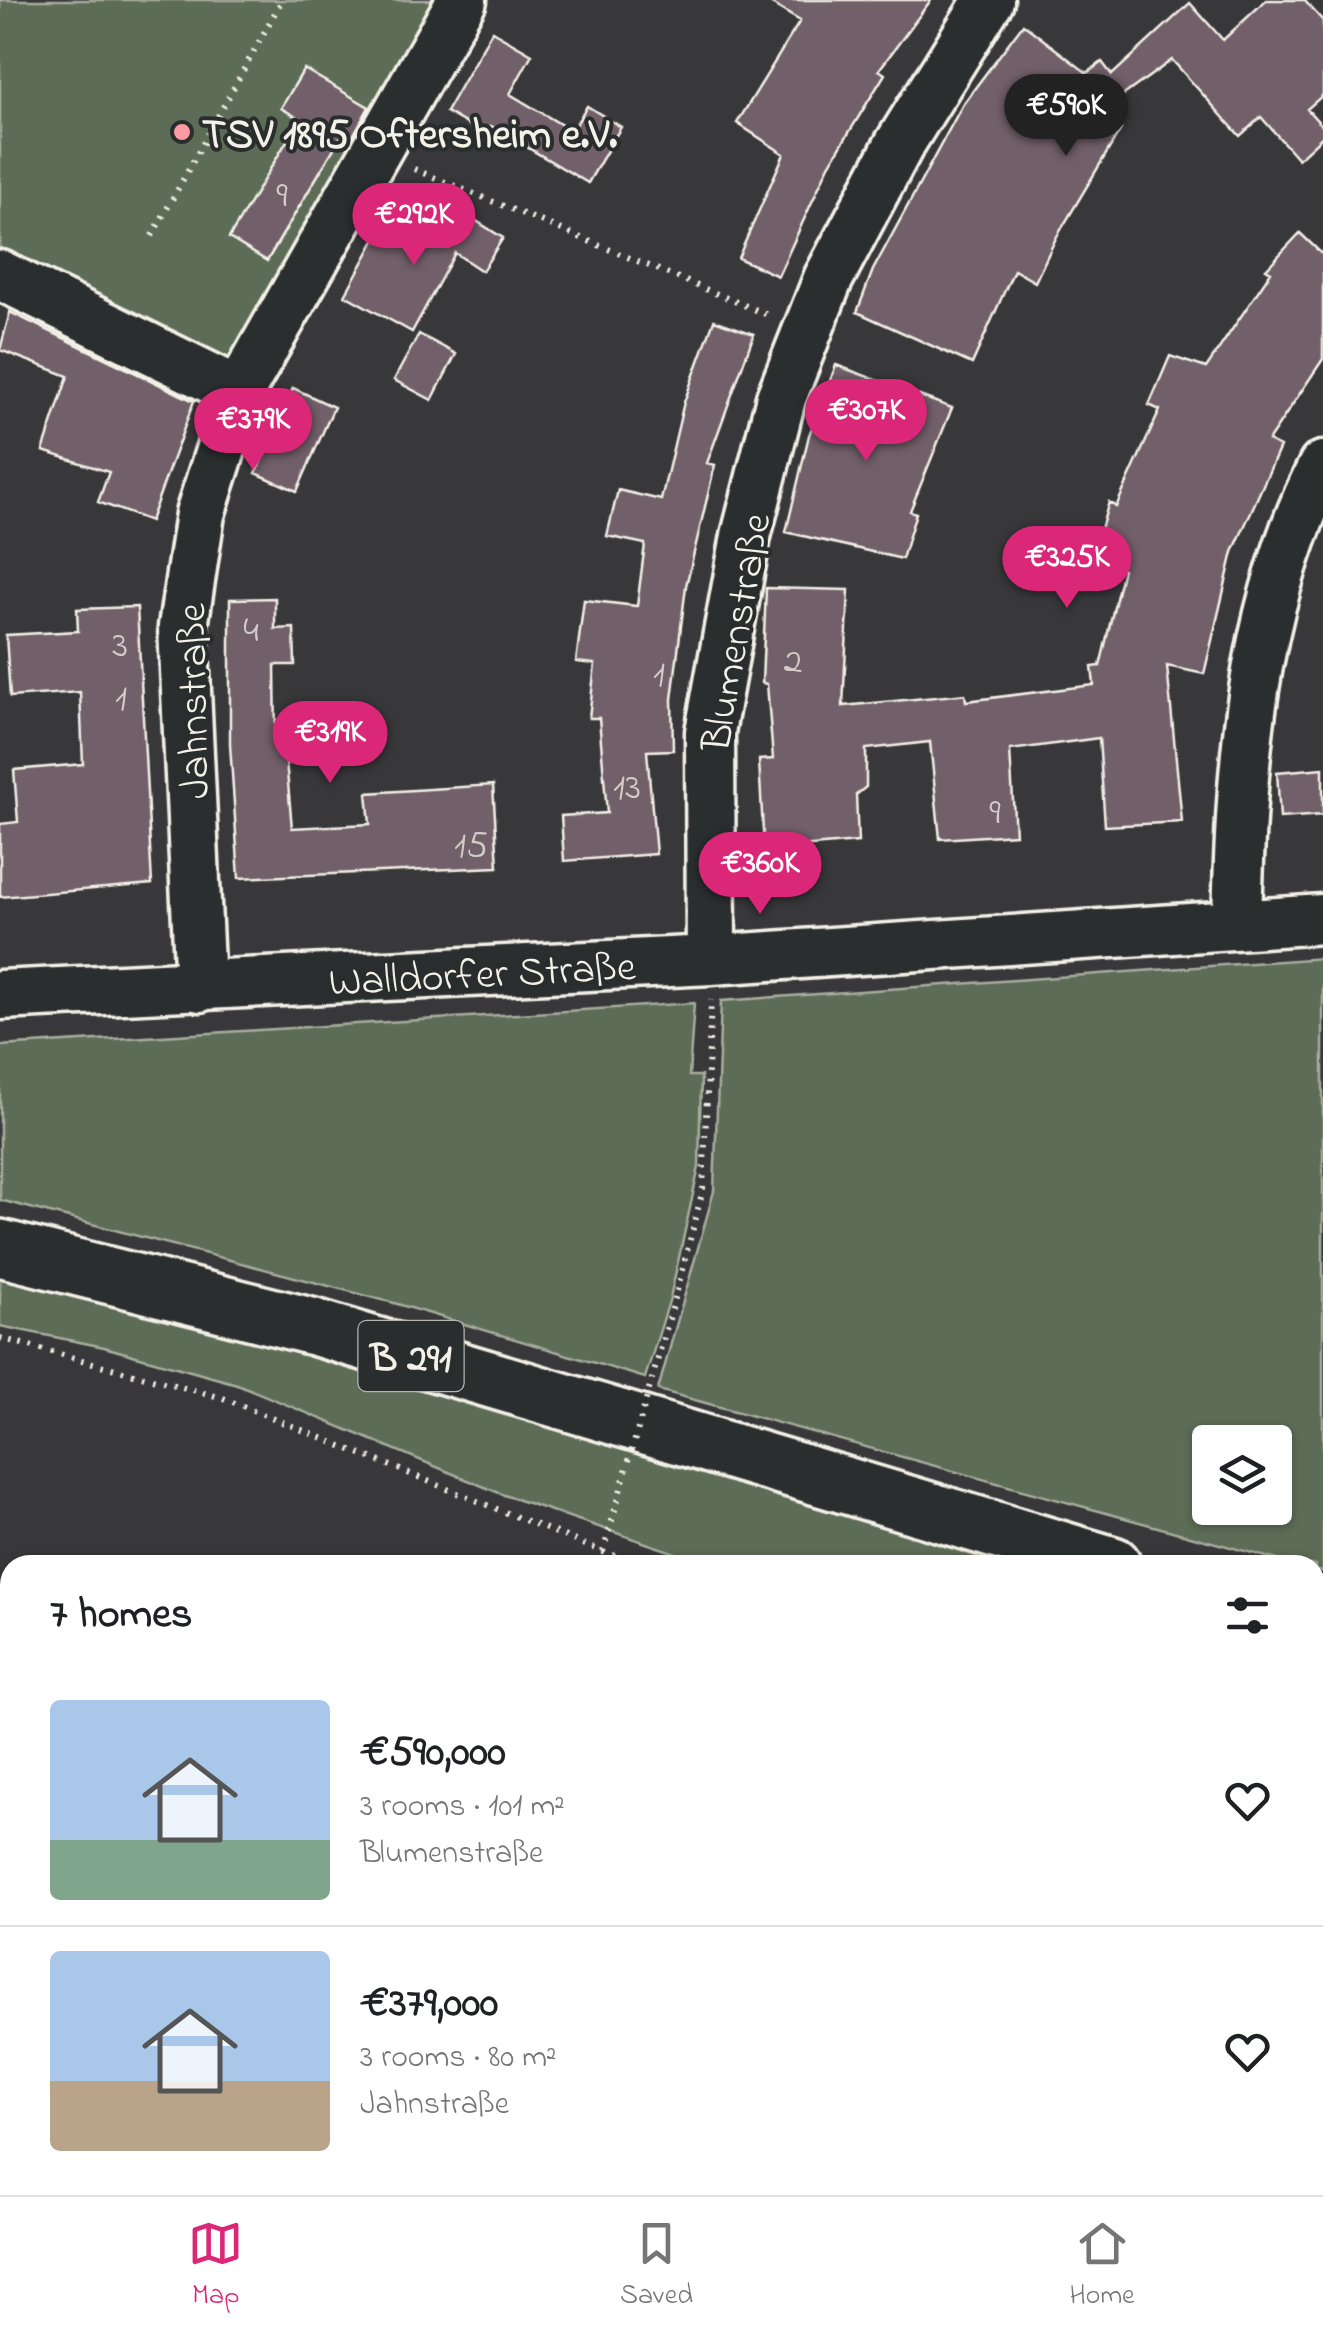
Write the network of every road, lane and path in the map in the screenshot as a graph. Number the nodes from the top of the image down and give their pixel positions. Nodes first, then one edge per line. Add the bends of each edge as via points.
1 (282, 0) edge
2 (462, 0) edge
3 (990, 0) edge
4 (375, 154) junction
5 (152, 236) dead end
6 (0, 276) edge
7 (806, 331) junction
8 (238, 392) junction
9 (1323, 466) edge
10 (1323, 919) edge
11 (1237, 923) junction
12 (712, 960) junction
13 (200, 987) junction
14 (0, 995) edge
15 (0, 1248) edge
16 (0, 1338) edge
17 (603, 1552) junction
18 (603, 1555) edge
19 (613, 1555) edge
20 (1079, 1555) edge

1 - 5 path
2 - 4 street, Jahnstraße
3 - 7 street, Blumenstraße via 899,145
4 - 7 path
4 - 8 street, Jahnstraße
6 - 8 street
7 - 12 street, Blumenstraße via 781,398 746,536 710,732
8 - 13 street, Jahnstraße via 200,514 183,627
9 - 11 street via 1298,514 1254,679 1241,778
10 - 11 street, Walldorfer Straße
11 - 12 street, Walldorfer Straße
12 - 13 street, Walldorfer Straße
12 - 17 path, bridge via 703,1189
13 - 14 street, Walldorfer Straße
15 - 20 main road, B 291 via 314,1327
16 - 17 path via 222,1398
17 - 18 path
17 - 19 path

